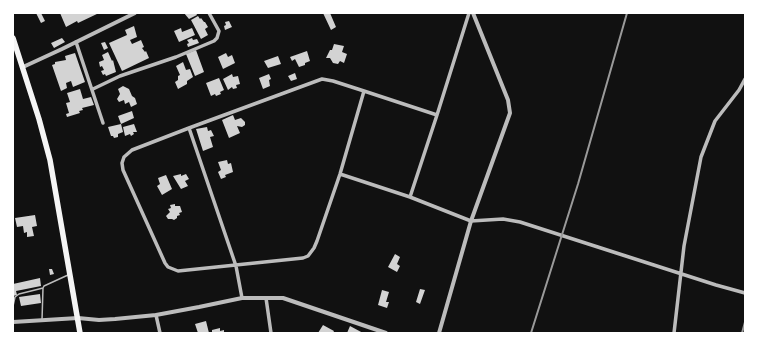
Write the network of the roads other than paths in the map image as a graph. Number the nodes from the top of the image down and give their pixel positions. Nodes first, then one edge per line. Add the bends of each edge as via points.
1 (135, 13) edge
2 (209, 13) edge
3 (469, 13) edge
4 (473, 13) edge
5 (13, 38) edge
6 (76, 42) junction
7 (23, 67) junction
8 (745, 79) edge
9 (93, 89) junction
10 (364, 91) junction
11 (437, 115) junction
12 (103, 123) dead end
13 (189, 128) junction
14 (340, 174) junction
15 (410, 197) junction
16 (471, 221) junction
17 (236, 266) junction
18 (681, 273) junction
19 (69, 274) junction
20 (43, 288) junction
21 (745, 293) edge
22 (242, 298) junction
23 (266, 298) junction
24 (13, 306) edge
25 (156, 315) junction
26 (78, 318) junction
27 (42, 321) junction
28 (13, 322) edge
29 (80, 333) edge
30 (160, 333) edge
31 (271, 333) edge
32 (386, 333) edge
33 (439, 333) edge
34 (674, 333) edge

1 - 6 street
2 - 9 street via 219,31 214,41 120,76
3 - 11 street
4 - 16 street via 510,105 508,118
5 - 7 highway
6 - 7 street
6 - 9 street
7 - 19 highway via 50,160
8 - 18 street via 715,121 700,157
9 - 12 street
10 - 11 street
10 - 13 street via 322,79
10 - 14 street
11 - 15 street
13 - 17 street
13 - 17 street via 132,150 124,157 123,170 168,267 178,271
14 - 15 street
14 - 17 street via 314,248 308,256
15 - 16 street
16 - 18 street via 503,219 520,222
16 - 33 street
17 - 22 street
18 - 21 street
18 - 34 street
19 - 20 lane
19 - 26 highway
20 - 24 lane via 20,294 15,297
20 - 27 lane
22 - 23 street
22 - 25 street
23 - 31 street
23 - 32 street via 283,298
25 - 26 street via 99,320
25 - 30 street
26 - 27 street
26 - 29 highway
27 - 28 street

